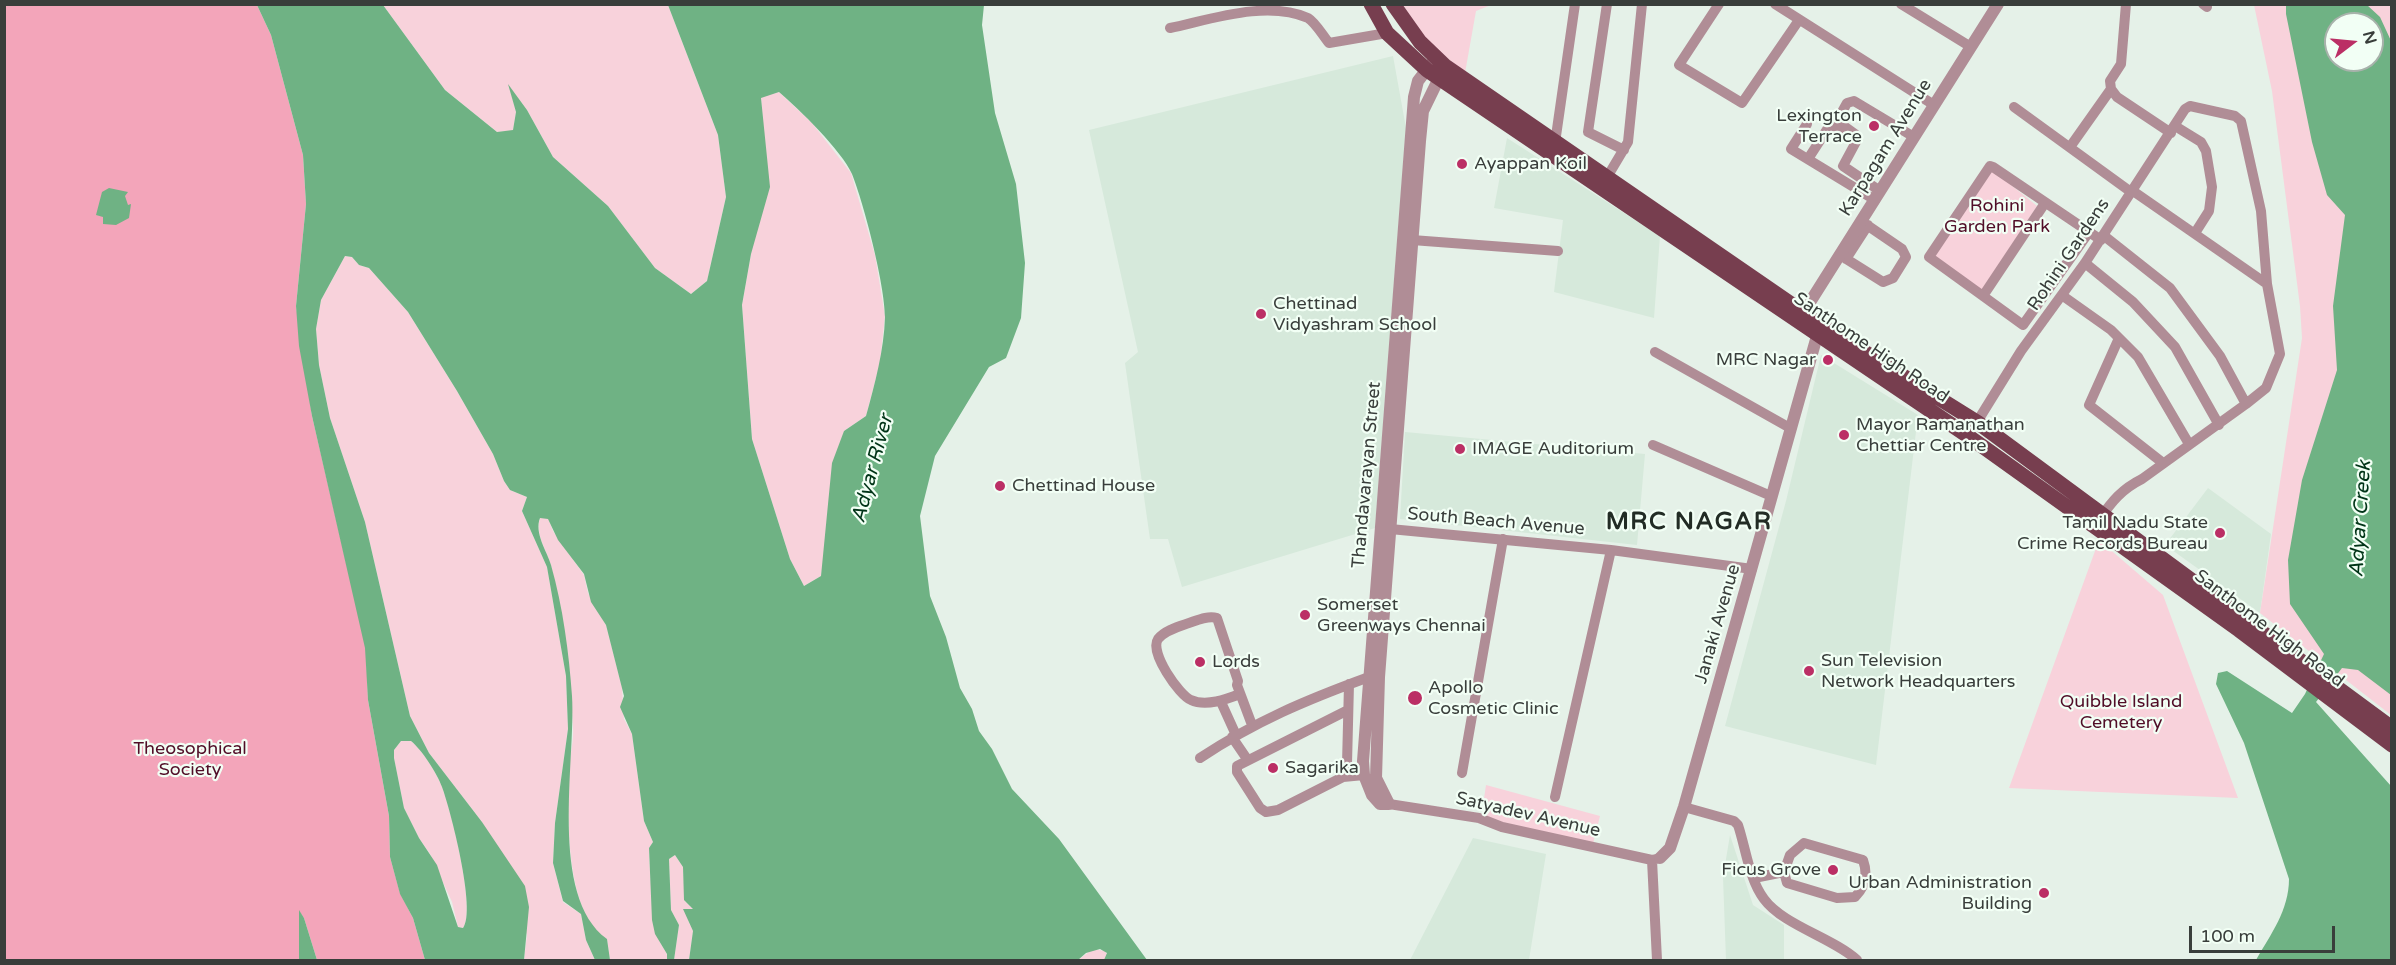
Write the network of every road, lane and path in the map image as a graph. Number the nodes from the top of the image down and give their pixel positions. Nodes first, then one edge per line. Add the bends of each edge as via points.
1 (1371, 4) edge
2 (1393, 4) edge
3 (1575, 4) edge
4 (1607, 4) edge
5 (1642, 4) edge
6 (1719, 4) edge
7 (1775, 4) edge
8 (1901, 4) edge
9 (1998, 4) edge
10 (2126, 4) edge
11 (1798, 20) junction
12 (1170, 28) dead end
13 (1387, 33) junction
14 (1971, 47) junction
15 (1437, 68) junction
16 (2111, 89) junction
17 (1934, 105) junction
18 (2014, 107) dead end
19 (1807, 124) dead end
20 (2173, 129) junction
21 (1914, 137) junction
22 (1555, 143) junction
23 (2070, 147) junction
24 (1624, 150) junction
25 (1808, 159) junction
26 (1830, 173) junction
27 (1606, 179) junction
28 (2132, 192) junction
29 (1877, 195) junction
30 (2045, 203) junction
31 (1865, 223) junction
32 (2089, 232) junction
33 (2195, 233) junction
34 (2102, 237) junction
35 (1412, 240) junction
36 (1558, 251) dead end
37 (1843, 257) junction
38 (2085, 263) junction
39 (2267, 284) junction
40 (1983, 296) junction
41 (2062, 296) junction
42 (1801, 317) junction
43 (1820, 331) junction
44 (2119, 338) junction
45 (1655, 352) dead end
46 (1399, 355) junction
47 (2246, 404) junction
48 (1977, 422) junction
49 (2219, 425) junction
50 (1790, 428) junction
51 (1653, 444) dead end
52 (2189, 444) junction
53 (2163, 463) junction
54 (1771, 496) junction
55 (2099, 520) junction
56 (1385, 532) junction
57 (1503, 539) junction
58 (1611, 550) junction
59 (1752, 569) junction
60 (2243, 625) junction
61 (1374, 677) junction
62 (1349, 684) junction
63 (1240, 694) junction
64 (1221, 702) junction
65 (1348, 710) junction
66 (1252, 725) junction
67 (2391, 728) edge
68 (1234, 736) junction
69 (2391, 745) edge
70 (1200, 758) dead end
71 (1247, 759) junction
72 (1462, 773) dead end
73 (1364, 775) junction
74 (1343, 777) junction
75 (1555, 797) dead end
76 (1389, 804) junction
77 (1684, 807) junction
78 (1656, 859) junction
79 (1784, 872) junction
80 (1754, 878) junction
81 (1657, 960) edge
82 (1857, 960) edge

1 - 13 main road
2 - 15 main road
3 - 22 street
4 - 24 street via 1588,132
5 - 24 street
6 - 11 street via 1679,65 1742,103
7 - 11 street
8 - 14 street
9 - 14 street, Karpagam Avenue
10 - 16 street via 2121,64 2110,81
11 - 17 street
12 - 13 street via 1265,8 1310,19 1329,43
13 - 15 main road
14 - 17 street, Karpagam Avenue
15 - 22 main road, Santhome High Road
15 - 35 street, Thandavarayan Street via 1423,111
15 - 42 main road, Santhome High Road
15 - 46 street, Thandavarayan Street via 1418,81 1414,97
16 - 20 street via 2117,97
16 - 23 street
17 - 21 street, Karpagam Avenue
18 - 23 street
19 - 25 street via 1791,149
20 - 28 street, Rohini Gardens
20 - 33 street via 2201,142 2206,151 2212,187 2209,211
20 - 39 street, Rohini Gardens via 2187,106 2235,116 2241,121 2261,211
21 - 29 street, Karpagam Avenue
21 - 29 street via 1854,101 1846,103 1838,121 1857,140 1843,166
22 - 27 main road, Santhome High Road
23 - 28 street
24 - 27 street
25 - 26 street
25 - 26 street via 1828,128 1834,126 1850,135 1852,141
26 - 29 street
27 - 42 main road, Santhome High Road
28 - 33 street
28 - 34 street, Rohini Gardens
29 - 31 street, Karpagam Avenue
30 - 32 street
30 - 40 street
30 - 40 street via 1990,166 1929,254
31 - 37 street, Karpagam Avenue
31 - 37 street via 1902,249 1906,257 1893,278 1884,282
32 - 34 street
32 - 40 street via 2024,325
33 - 39 street
34 - 38 street, Rohini Gardens
34 - 47 street via 2170,288 2220,357
35 - 36 street
35 - 46 street, Thandavarayan Street
37 - 42 street, Karpagam Avenue
38 - 41 street, Rohini Gardens
38 - 49 street via 2133,302 2175,347
39 - 47 street via 2280,354 2266,388
41 - 44 street
41 - 48 street, Rohini Gardens via 2021,351
42 - 43 main road, Santhome High Road
43 - 48 main road, Santhome High Road
43 - 50 street, Janaki Avenue
43 - 55 main road, Santhome High Road via 1968,436
44 - 52 street via 2138,357
44 - 53 street via 2089,405
45 - 50 street
46 - 56 street, Thandavarayan Street
47 - 49 street
48 - 55 main road, Santhome High Road
49 - 52 street
50 - 54 street, Janaki Avenue
51 - 54 street
52 - 53 street
53 - 55 street via 2125,488
54 - 59 street, Janaki Avenue
55 - 60 main road, Santhome High Road
56 - 57 street, South Beach Avenue
56 - 61 street, Thandavarayan Street
57 - 58 street, South Beach Avenue
57 - 72 street
58 - 59 street, South Beach Avenue
58 - 75 street
59 - 77 street, Janaki Avenue
60 - 67 main road, Santhome High Road
60 - 69 main road, Santhome High Road
61 - 62 street
61 - 73 street, Thandavarayan Street
61 - 76 street, Thandavarayan Street via 1376,778
62 - 65 street
62 - 66 street
63 - 64 street
63 - 64 street via 1217,618 1172,629 1158,639 1155,649 1161,664 1181,692 1192,701
63 - 66 street
64 - 68 street
65 - 71 street
65 - 74 street via 1347,764
66 - 68 street
68 - 70 street
68 - 71 street
71 - 74 street via 1237,766 1237,772 1266,812 1278,810
73 - 74 street
73 - 76 street via 1372,795 1380,804
76 - 78 street, Satyadev Avenue via 1479,818
77 - 78 street, Janaki Avenue via 1670,848
77 - 80 street via 1738,825
78 - 81 street
79 - 79 street via 1790,855 1804,843 1863,860 1867,871 1863,889 1855,897 1837,898 1787,883
79 - 80 street
80 - 82 street via 1764,900 1772,907

